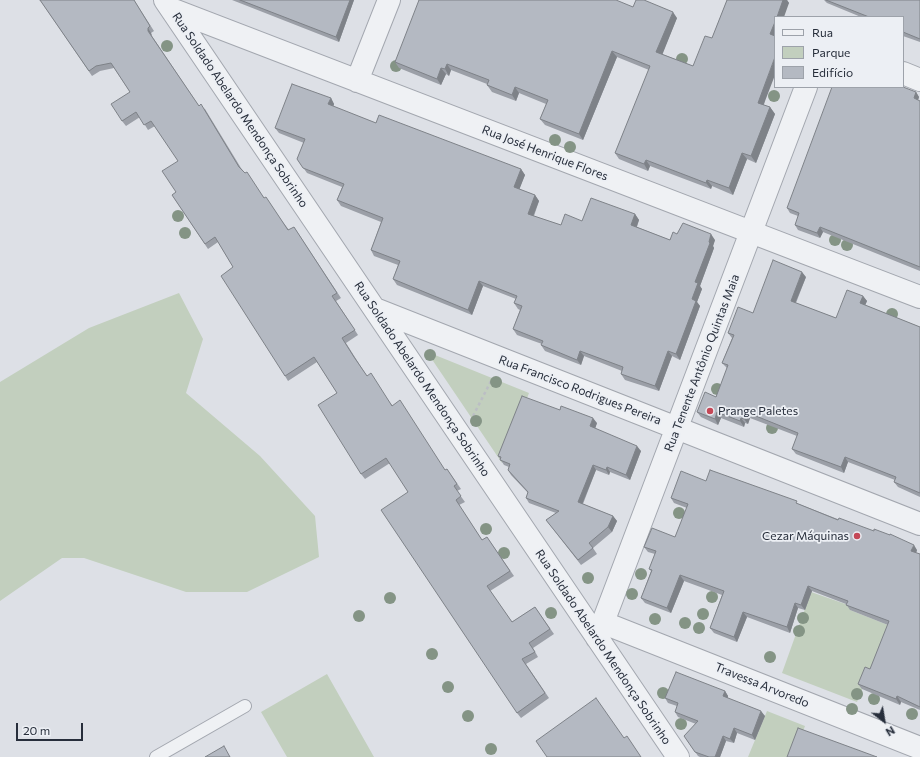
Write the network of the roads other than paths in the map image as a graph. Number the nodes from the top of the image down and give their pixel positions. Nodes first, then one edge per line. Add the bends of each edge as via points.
1 (389, 0) edge
2 (168, 4) edge
3 (904, 73) edge
4 (920, 80) edge
5 (357, 81) junction
6 (806, 88) edge
7 (751, 232) junction
8 (920, 297) edge
9 (375, 309) junction
10 (677, 428) junction
11 (920, 524) edge
12 (600, 630) junction
13 (245, 706) dead end
14 (920, 748) edge
15 (156, 757) edge
16 (678, 757) edge

1 - 5 street
2 - 5 street, Rua José Henrique Flores
2 - 9 street, Rua Soldado Abelardo Mendonça Sobrinho
3 - 4 street
5 - 7 street, Rua José Henrique Flores
6 - 7 street, Rua Tenente Antônio Quintas Maia
7 - 8 street, Rua José Henrique Flores
7 - 10 street, Rua Tenente Antônio Quintas Maia
9 - 10 street, Rua Francisco Rodrigues Pereira
9 - 12 street, Rua Soldado Abelardo Mendonça Sobrinho
10 - 11 street, Rua Francisco Rodrigues Pereira
10 - 12 street, Rua Tenente Antônio Quintas Maia
12 - 14 street, Travessa Arvoredo
12 - 16 street, Rua Soldado Abelardo Mendonça Sobrinho
13 - 15 lane

